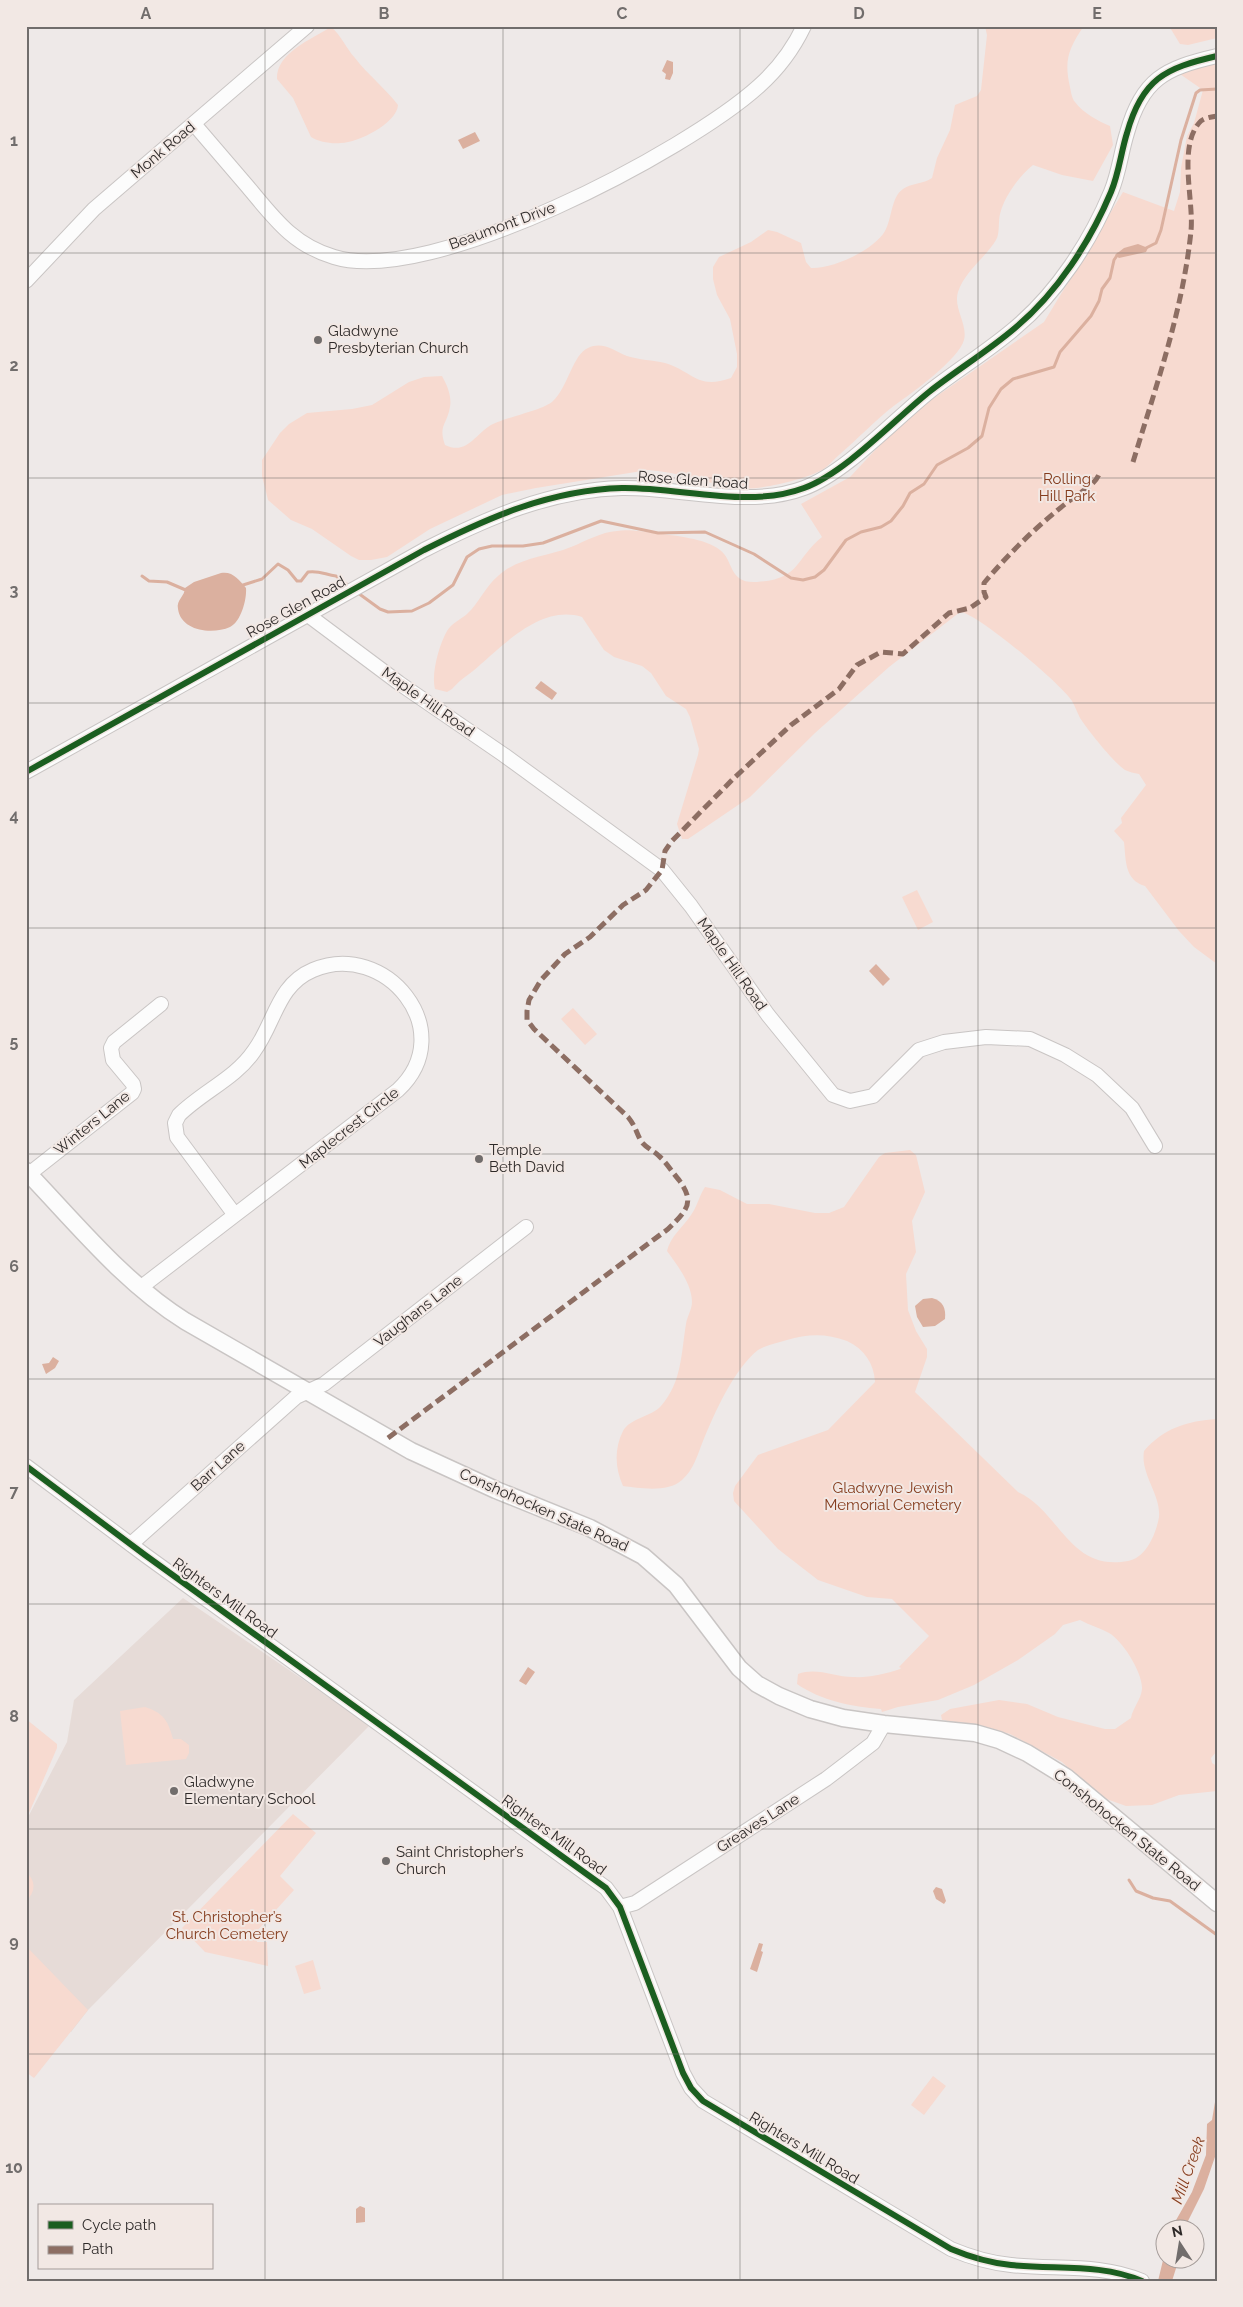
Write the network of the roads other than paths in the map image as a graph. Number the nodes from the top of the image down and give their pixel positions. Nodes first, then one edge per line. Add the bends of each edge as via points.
1 (307, 26) edge
2 (804, 26) edge
3 (1217, 56) edge
4 (194, 124) junction
5 (26, 281) edge
6 (308, 615) junction
7 (26, 772) edge
8 (161, 1004) dead end
9 (1155, 1146) dead end
10 (28, 1172) edge
11 (235, 1215) junction
12 (526, 1227) dead end
13 (140, 1288) junction
14 (308, 1392) junction
15 (26, 1466) edge
16 (131, 1544) junction
17 (884, 1724) junction
18 (1217, 1903) edge
19 (620, 1907) junction
20 (1142, 2281) edge

1 - 4 street, Monk Road
2 - 4 street, Beaumont Drive via 784,61 760,86 720,117 659,155 548,210 463,242 406,258 358,262 334,258 302,243 281,227
3 - 6 street, Rose Glen Road via 1188,62 1164,72 1145,92 1134,113 1115,182 1100,216 1043,302 1015,328 820,481 771,496 622,488 559,496 514,508 472,526
4 - 5 street, Monk Road via 94,209
6 - 7 street, Rose Glen Road
6 - 9 street, Maple Hill Road via 662,870 768,1015 833,1095 850,1101 873,1096 919,1050 944,1042 986,1037 1030,1039 1097,1074 1132,1108
8 - 10 street, Winters Lane via 114,1042 111,1048 113,1060 133,1084 132,1093
10 - 13 main road, Conshohocken State Road
11 - 11 street, Maplecrest Circle via 177,1138 175,1124 179,1115 251,1056 283,995 303,975 320,967 338,964 365,968 383,976 408,998 419,1020 421,1054 410,1078
11 - 13 street, Maplecrest Circle
12 - 14 street, Vaughans Lane via 324,1384
13 - 14 main road, Conshohocken State Road via 185,1321
14 - 16 street, Barr Lane via 296,1397
14 - 17 main road, Conshohocken State Road via 411,1451 590,1528 643,1556 676,1585 739,1668 767,1690 825,1714
15 - 16 street, Righters Mill Road
16 - 19 street, Righters Mill Road via 594,1879
17 - 18 main road, Conshohocken State Road via 975,1733 1027,1752 1066,1777
17 - 19 street, Greaves Lane via 873,1743 826,1779 635,1903
19 - 20 street, Righters Mill Road via 683,2073 703,2100 951,2250 1010,2265 1088,2268

